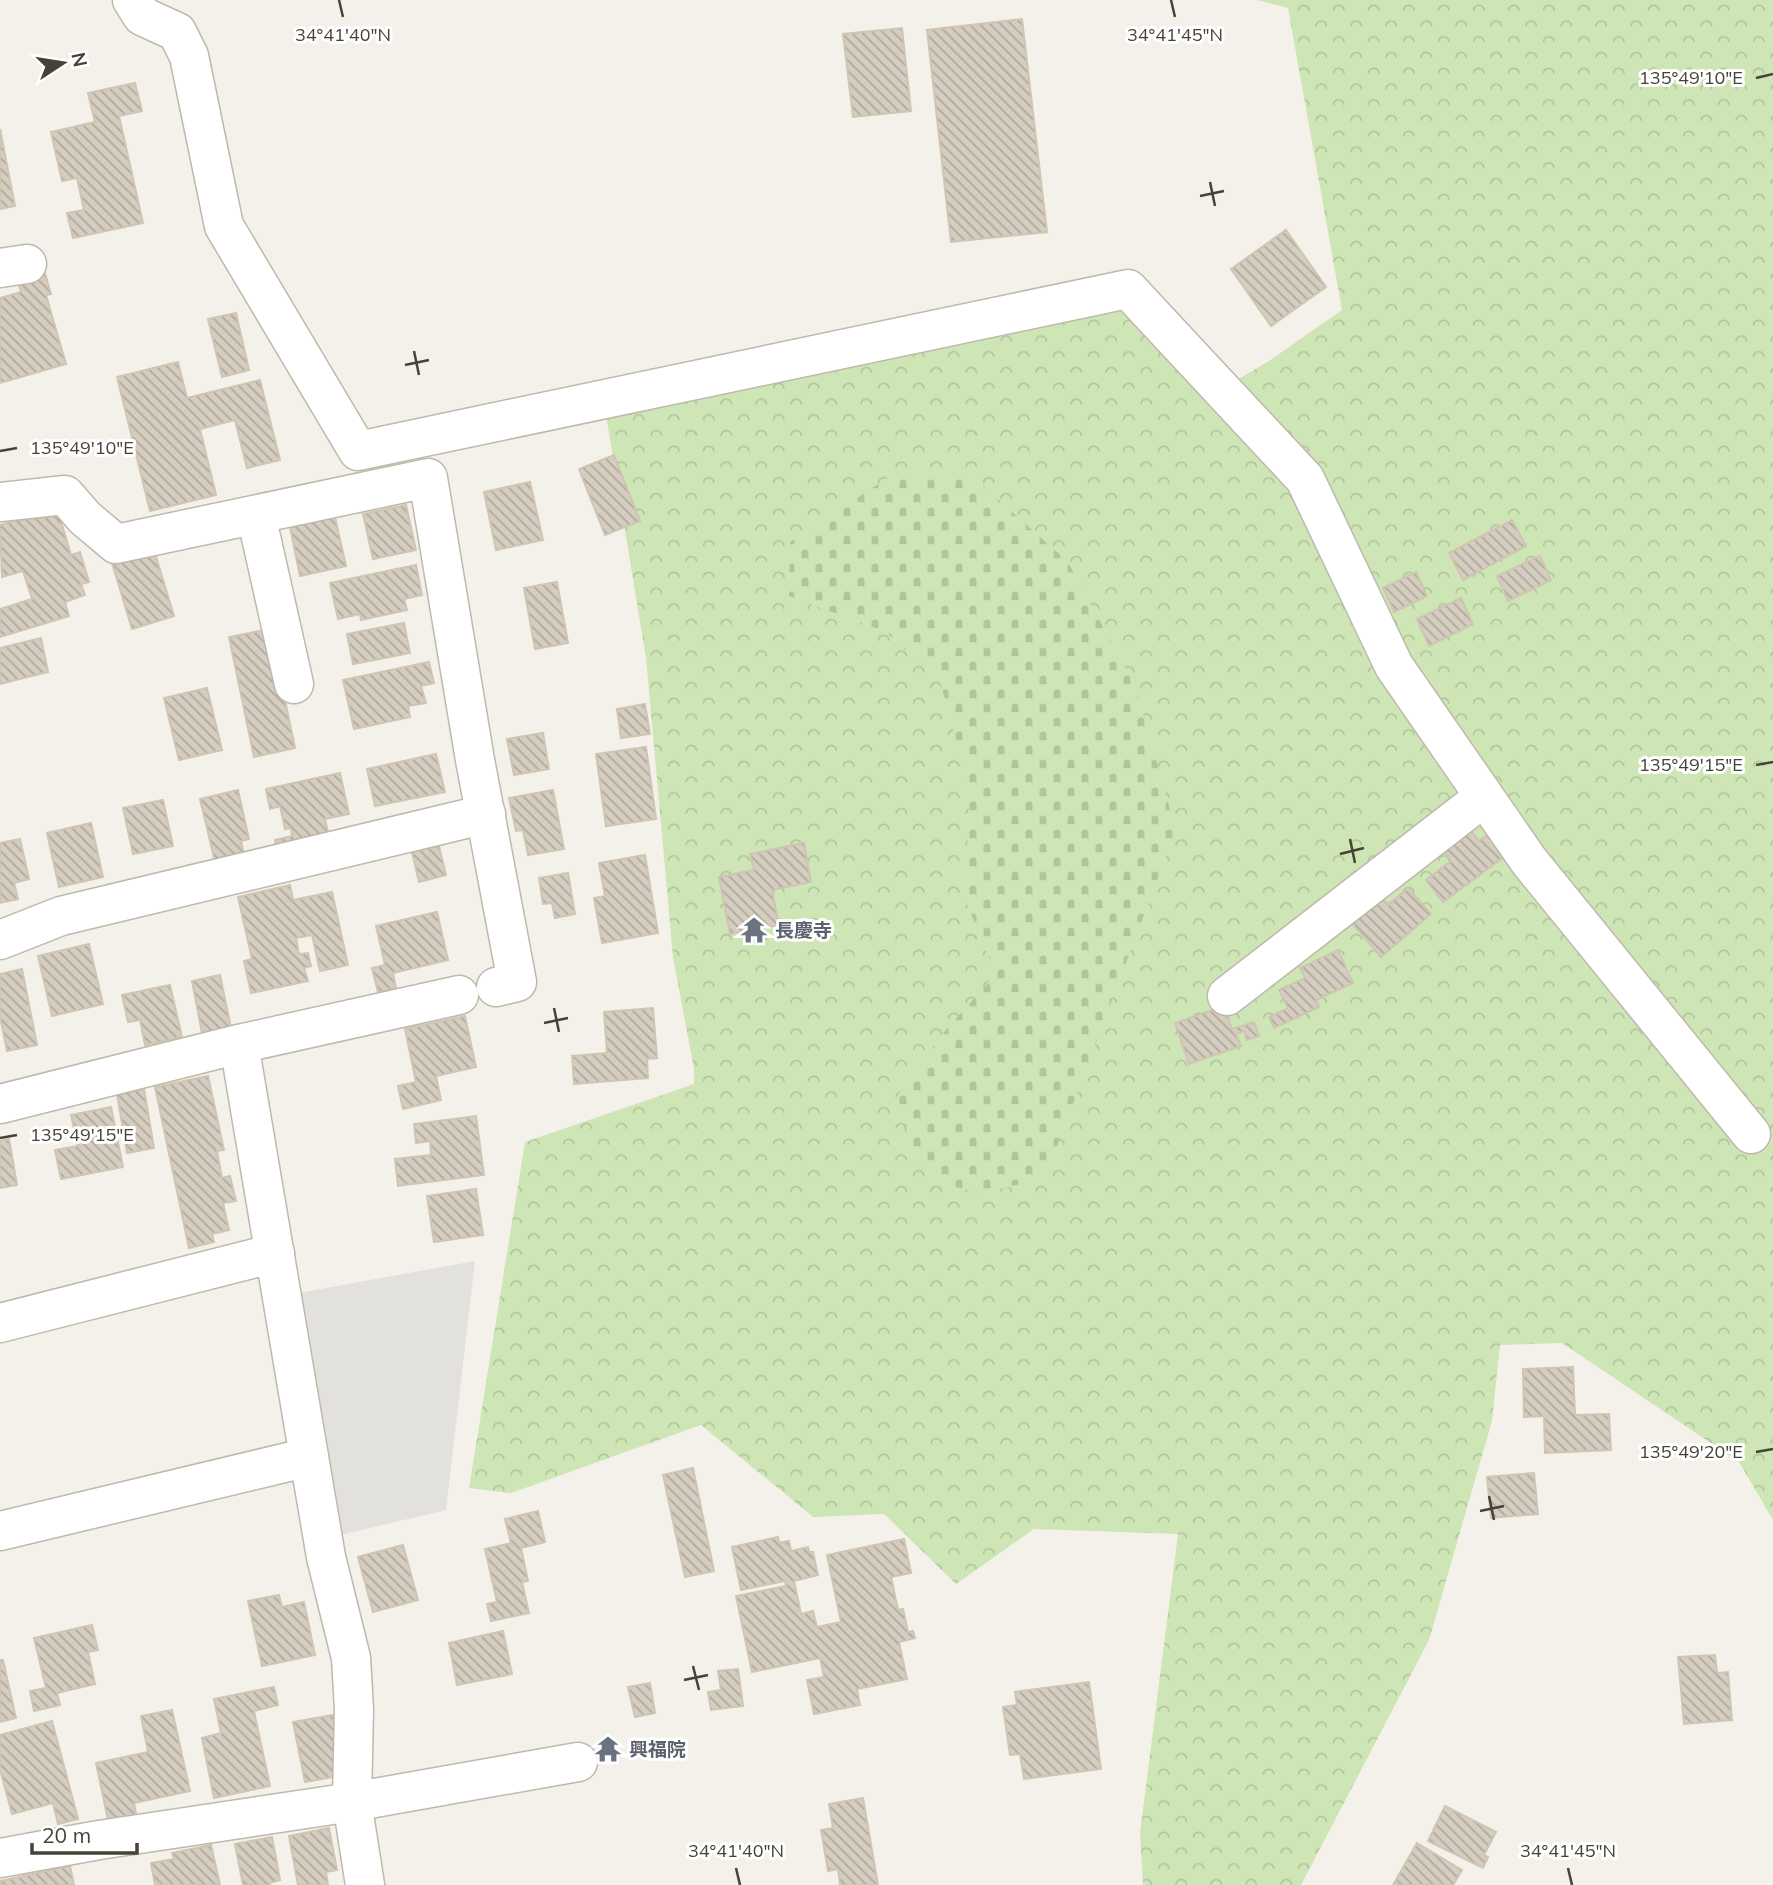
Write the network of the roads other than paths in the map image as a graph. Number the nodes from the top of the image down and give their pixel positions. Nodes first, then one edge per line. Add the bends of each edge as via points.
1 (132, 0) edge
2 (420, 438) junction
3 (428, 478) junction
4 (0, 502) edge
5 (256, 515) junction
6 (294, 684) dead end
7 (1484, 797) junction
8 (486, 814) junction
9 (0, 940) edge
10 (496, 987) dead end
11 (459, 995) dead end
12 (1227, 996) dead end
13 (240, 1044) junction
14 (0, 1104) edge
15 (1751, 1134) dead end
16 (275, 1254) junction
17 (0, 1323) edge
18 (309, 1457) junction
19 (0, 1531) edge
20 (578, 1762) dead end
21 (352, 1802) junction
22 (0, 1858) edge
23 (365, 1885) edge

1 - 2 street via 142,16 177,32 189,56 224,226 358,451
2 - 3 street
2 - 7 street via 1128,289 1305,479 1394,666
3 - 5 street
3 - 8 street
4 - 5 street via 65,495 116,544
5 - 6 street
7 - 12 street
7 - 15 street via 1528,861
8 - 9 street via 61,916
8 - 10 street via 517,982
11 - 13 street
13 - 14 street
13 - 16 street
16 - 17 street
16 - 18 street
18 - 19 street
18 - 21 street via 326,1557 351,1658
20 - 21 street
21 - 22 street
21 - 23 street

